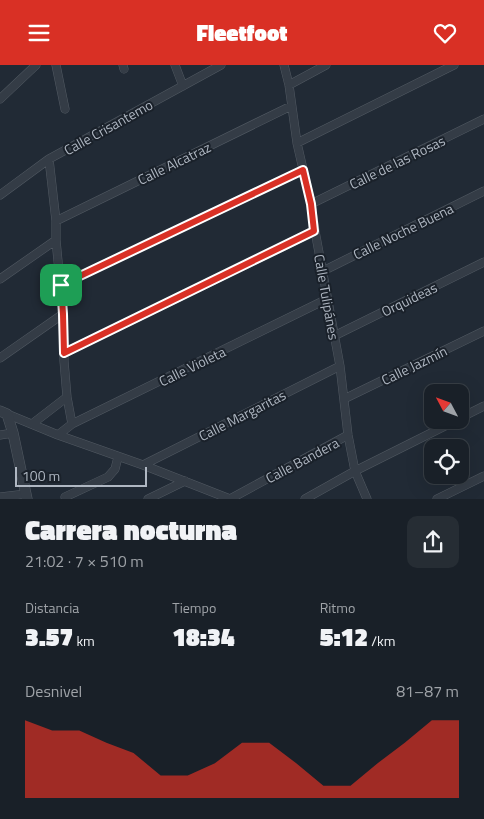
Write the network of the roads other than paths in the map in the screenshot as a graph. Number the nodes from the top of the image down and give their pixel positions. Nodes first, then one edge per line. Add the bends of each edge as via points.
1 (36, 65) edge
2 (56, 65) edge
3 (175, 65) edge
4 (221, 65) edge
5 (284, 65) edge
6 (326, 65) edge
7 (454, 65) edge
8 (289, 85) junction
9 (183, 86) junction
10 (0, 99) edge
11 (291, 106) junction
12 (65, 109) dead end
13 (484, 119) edge
14 (297, 143) junction
15 (50, 159) junction
16 (303, 170) junction
17 (484, 191) edge
18 (0, 195) edge
19 (311, 204) junction
20 (56, 221) junction
21 (314, 231) junction
22 (56, 240) junction
23 (484, 262) edge
24 (323, 271) junction
25 (0, 279) edge
26 (61, 285) junction
27 (327, 299) junction
28 (63, 314) junction
29 (484, 331) edge
30 (334, 336) junction
31 (64, 353) junction
32 (0, 359) edge
33 (340, 366) junction
34 (67, 397) junction
35 (344, 399) junction
36 (484, 406) edge
37 (4, 413) edge
38 (469, 414) edge
39 (32, 424) junction
40 (72, 424) junction
41 (438, 429) edge
42 (13, 433) junction
43 (0, 435) edge
44 (58, 435) junction
45 (348, 435) junction
46 (118, 457) junction
47 (143, 465) junction
48 (355, 471) junction
49 (484, 476) edge
50 (185, 481) junction
51 (26, 496) edge
52 (0, 497) edge
53 (65, 497) dead end
54 (148, 499) edge
55 (230, 499) edge
56 (305, 499) edge
57 (367, 499) edge
58 (437, 499) edge

1 - 10 street
2 - 12 street
3 - 9 street
4 - 9 street, Calle Crisantemo
5 - 8 street, Calle Tulipánes
6 - 8 street
7 - 14 street
8 - 11 street, Calle Tulipánes
9 - 15 street, Calle Crisantemo
11 - 14 street, Calle Tulipánes
11 - 20 street, Calle Alcatraz
13 - 19 street, Calle de las Rosas
14 - 16 street, Calle Tulipánes
15 - 18 street, Calle Crisantemo
15 - 20 street
16 - 19 street, Calle Tulipánes
16 - 26 street
17 - 24 street, Calle Noche Buena
19 - 21 street, Calle Tulipánes
20 - 22 street
21 - 24 street, Calle Tulipánes
21 - 31 street
22 - 25 street
22 - 26 street
23 - 30 street, Orquideas
24 - 27 street, Calle Tulipánes
26 - 28 street
27 - 30 street, Calle Tulipánes
27 - 40 street, Calle Violeta
28 - 31 street
28 - 32 street
29 - 35 street, Calle Jazmín
30 - 33 street, Calle Tulipánes
31 - 34 street
33 - 35 street, Calle Tulipánes
33 - 47 street, Calle Margaritas
34 - 39 street
34 - 40 street
35 - 45 street, Calle Tulipánes
36 - 38 street
37 - 39 street
37 - 42 street
39 - 44 street
40 - 44 street, Calle Violeta
41 - 48 street
42 - 43 street
42 - 51 street
44 - 46 street
45 - 48 street, Calle Tulipánes
45 - 55 street, Calle Bandera
46 - 47 street
46 - 53 street via 115,469 108,477
47 - 50 street
48 - 56 street
48 - 57 street, Calle Tulipánes
49 - 58 street
50 - 54 street
50 - 55 street
51 - 52 street

